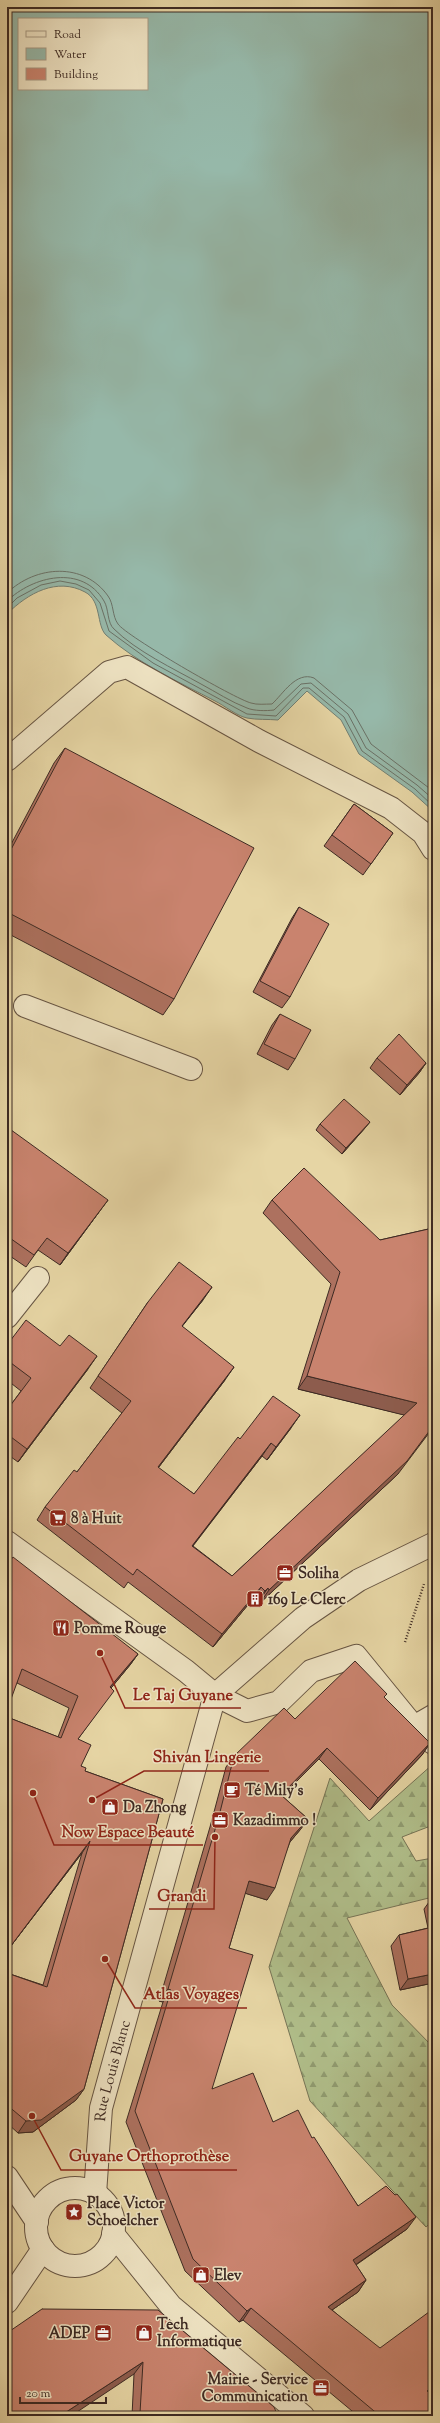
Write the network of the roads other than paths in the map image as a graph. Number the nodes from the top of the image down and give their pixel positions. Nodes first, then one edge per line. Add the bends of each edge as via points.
1 (7, 760) edge
2 (433, 849) edge
3 (24, 1006) dead end
4 (191, 1069) dead end
5 (38, 1278) dead end
6 (7, 1318) edge
7 (7, 1542) edge
8 (433, 1544) edge
9 (215, 1695) junction
10 (433, 1716) edge
11 (414, 1727) junction
12 (433, 1743) edge
13 (7, 2177) edge
14 (95, 2194) junction
15 (37, 2222) junction
16 (113, 2234) junction
17 (43, 2249) junction
18 (7, 2302) edge
19 (303, 2416) edge

1 - 2 street via 109,672 127,667 259,741 391,808 423,833
3 - 4 street
5 - 6 street
7 - 9 street via 186,1671
8 - 9 street via 359,1580 303,1618
9 - 11 street via 247,1711 279,1702 311,1671 356,1656
9 - 14 street, Rue Louis Blanc via 100,2108
10 - 11 street
11 - 12 street
13 - 15 street
14 - 15 street via 76,2189 58,2193 44,2205
14 - 16 street via 102,2199 113,2216
15 - 17 street
16 - 17 street via 105,2253 88,2264 63,2264
16 - 19 street via 171,2306
17 - 18 street

